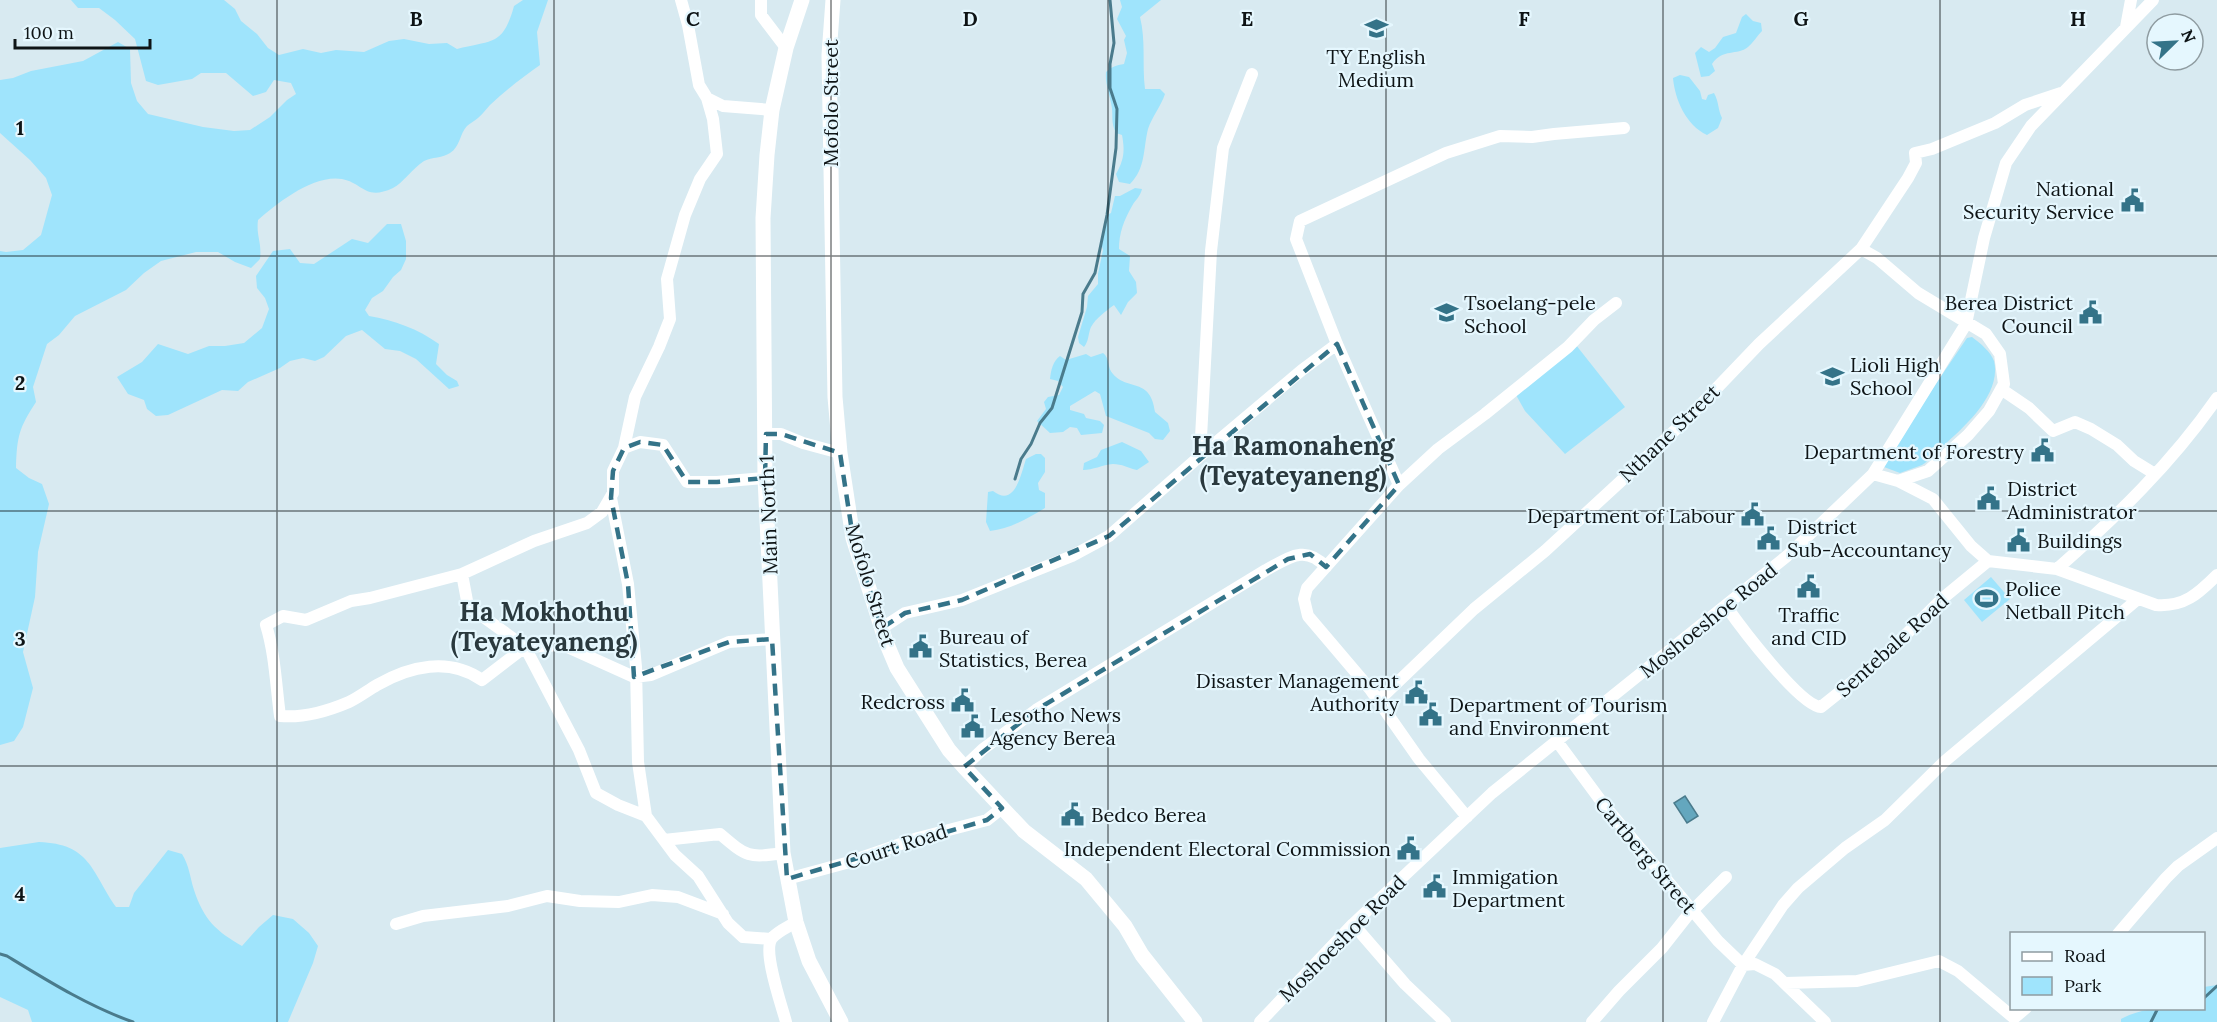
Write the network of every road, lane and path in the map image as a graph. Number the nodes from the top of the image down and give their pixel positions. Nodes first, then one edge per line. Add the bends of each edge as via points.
1 (761, 0) edge
2 (802, 0) edge
3 (833, 0) edge
4 (2130, 0) edge
5 (2153, 0) edge
6 (683, 3) edge
7 (2126, 27) junction
8 (786, 48) junction
9 (1252, 74) dead end
10 (2062, 93) junction
11 (707, 98) junction
12 (772, 110) junction
13 (1623, 128) dead end
14 (1861, 249) junction
15 (1616, 303) dead end
16 (1966, 324) junction
17 (1337, 344) junction
18 (2001, 389) junction
19 (2217, 398) edge
20 (766, 434) junction
21 (624, 448) junction
22 (840, 453) junction
23 (1200, 456) junction
24 (1873, 474) junction
25 (2155, 474) junction
26 (765, 478) junction
27 (1898, 481) junction
28 (1399, 485) junction
29 (611, 498) junction
30 (1988, 561) junction
31 (1326, 567) junction
32 (2057, 569) junction
33 (462, 574) junction
34 (2217, 575) edge
35 (2138, 599) junction
36 (1725, 606) junction
37 (882, 628) junction
38 (772, 639) junction
39 (525, 647) junction
40 (634, 677) junction
41 (1378, 700) junction
42 (1556, 740) junction
43 (964, 767) junction
44 (1002, 808) junction
45 (646, 816) junction
46 (1467, 817) junction
47 (2217, 838) edge
48 (664, 840) junction
49 (2217, 850) edge
50 (783, 853) junction
51 (2190, 857) junction
52 (1726, 877) dead end
53 (787, 879) junction
54 (1692, 911) junction
55 (723, 914) junction
56 (796, 922) junction
57 (396, 924) dead end
58 (1353, 924) junction
59 (2119, 932) edge
60 (771, 939) junction
61 (1743, 965) junction
62 (1785, 983) junction
63 (2024, 1010) edge
64 (786, 1022) edge
65 (841, 1022) edge
66 (1195, 1022) edge
67 (1260, 1022) edge
68 (1445, 1022) edge
69 (1592, 1022) edge
70 (1713, 1022) edge
71 (1825, 1022) edge

1 - 8 street via 761,15
2 - 8 main road, Main North 1
3 - 22 main road, Mofolo Street via 830,159 835,397
4 - 7 street
5 - 7 street, Moshoeshoe Road
6 - 11 street via 699,85
7 - 10 street, Moshoeshoe Road
8 - 12 main road, Main North 1
9 - 23 street via 1223,148 1211,250
10 - 14 street, Nthane Street via 1915,153 1916,163 1908,178
10 - 16 street, Moshoeshoe Road via 2031,126 2006,163 1984,238
11 - 12 street via 723,106
11 - 21 street via 717,154 700,179 685,215 667,279 670,319 635,397
12 - 20 main road, Main North 1 via 763,218
13 - 17 street via 1532,137 1500,136 1446,153 1300,221 1296,239
14 - 16 street
14 - 41 street, Nthane Street via 1633,470 1545,551 1474,609
15 - 28 street
16 - 18 street via 1986,334 2000,354 2004,384
16 - 24 street, Moshoeshoe Road
17 - 23 street
17 - 28 street
18 - 25 street via 2053,431 2075,422 2117,445 2133,461
18 - 27 street via 1989,411 1949,453 1928,471
19 - 25 street
20 - 22 street via 781,434
20 - 26 main road, Main North 1
21 - 26 street via 640,442 663,445 687,482
21 - 29 street via 613,471
22 - 37 main road, Mofolo Street via 853,538
23 - 37 street via 1109,536 1072,556 962,600 905,613
24 - 27 street
24 - 36 street, Moshoeshoe Road via 1795,549
25 - 32 street via 2115,517
26 - 38 main road, Main North 1
27 - 30 street via 1933,499
28 - 31 street
29 - 33 street via 602,512 587,523
29 - 40 street via 628,584
30 - 32 street
30 - 36 street, Sentebale Road via 1943,598 1881,659 1821,707 1804,699
31 - 41 street via 1307,588 1304,599 1308,616
31 - 43 street via 1310,554 1297,554 1266,570 1036,710
32 - 35 street
33 - 39 street via 468,606
33 - 39 street via 351,601 306,620 283,616 266,625 280,716 321,711 349,702 412,669 446,666 468,670 482,680
34 - 35 street via 2196,594 2172,606
35 - 61 street via 1946,761 1885,820 1798,888
36 - 42 street, Moshoeshoe Road
37 - 43 main road, Mofolo Street via 897,668
38 - 40 street via 729,642 651,675
38 - 50 main road, Main North 1
39 - 40 street via 563,645
39 - 45 street via 579,750 596,793
40 - 45 street via 638,762
41 - 46 street via 1419,759
42 - 46 street, Moshoeshoe Road
42 - 54 street, Cartberg Street
43 - 44 main road, Mofolo Street
44 - 53 street, Court Road via 987,820
44 - 66 main road, Mofolo Street via 1023,831 1086,879
45 - 48 street
46 - 58 street, Moshoeshoe Road
47 - 51 street
48 - 50 street via 720,834 755,857
48 - 55 street via 698,876
49 - 51 street
50 - 53 main road, Main North 1
51 - 59 street
52 - 54 street
53 - 56 main road, Main North 1
54 - 61 street, Cartberg Street
54 - 69 street
55 - 57 street via 678,897 652,895 619,902 547,896
55 - 60 street via 743,937
56 - 60 street
56 - 65 main road, Main North 1 via 809,961
58 - 67 street, Moshoeshoe Road
58 - 68 street via 1405,984
60 - 64 street via 771,963
61 - 62 street via 1763,967
61 - 70 street
62 - 63 street via 1857,981 1939,961 1958,971 2014,1018
62 - 71 street

